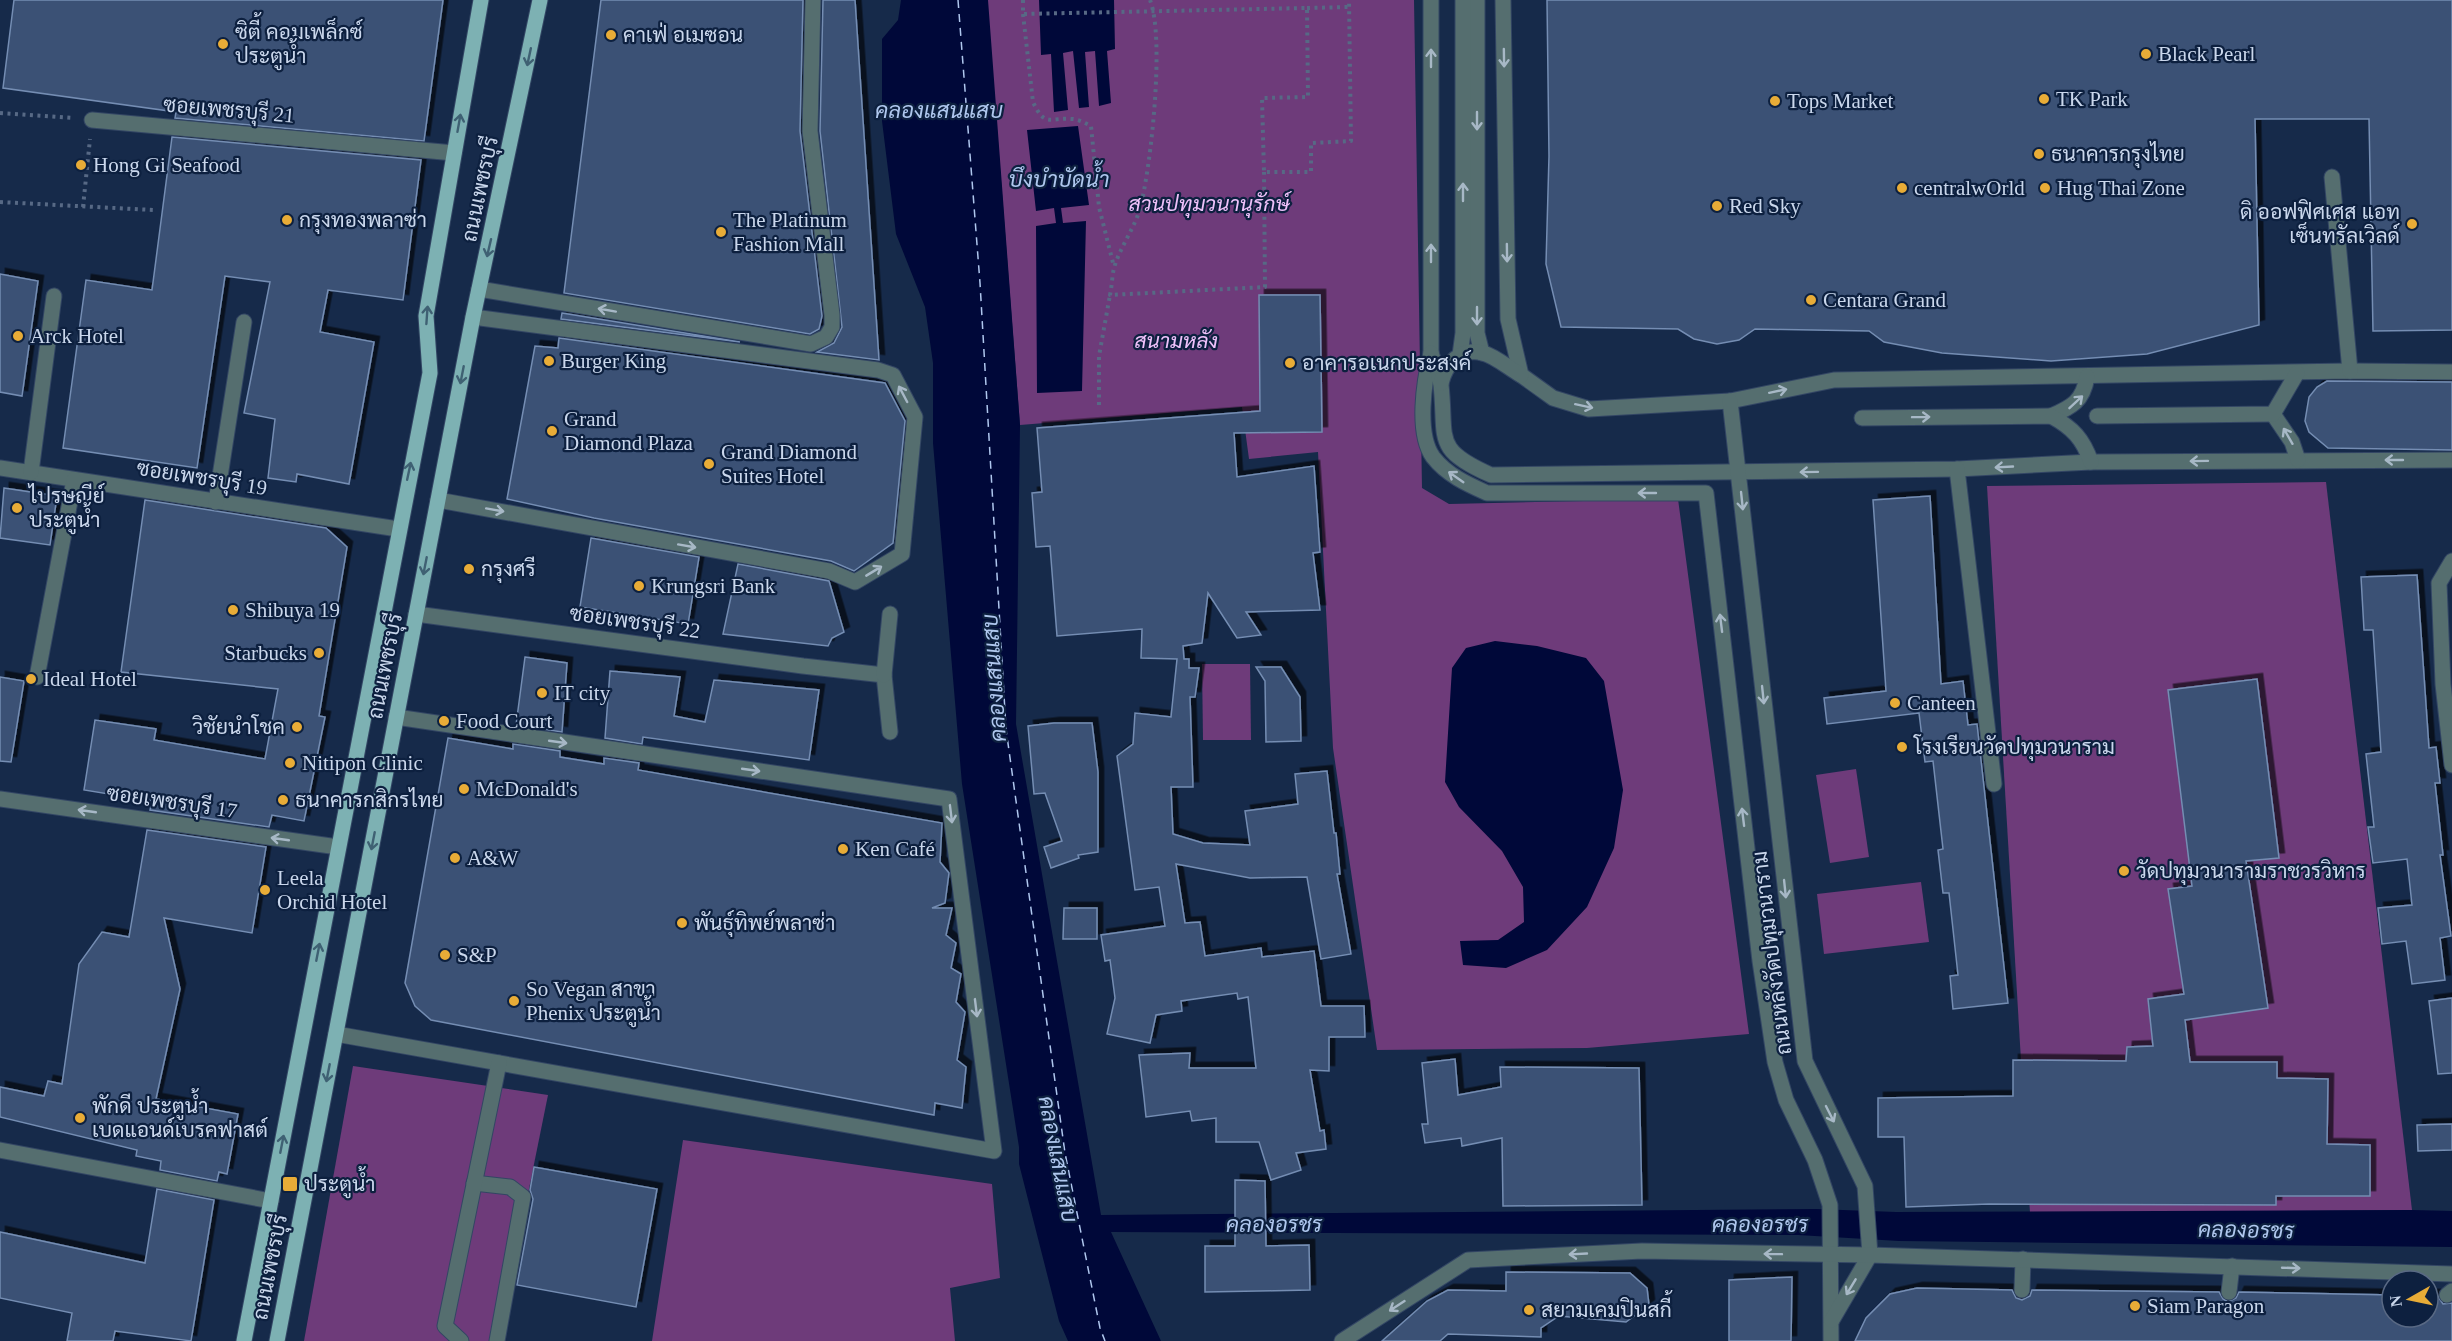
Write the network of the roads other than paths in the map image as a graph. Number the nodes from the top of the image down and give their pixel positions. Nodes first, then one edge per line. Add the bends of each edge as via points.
1 (481, 0) edge
2 (540, 0) edge
3 (813, 0) edge
4 (1431, 0) edge
5 (1463, 0) edge
6 (1477, 0) edge
7 (1503, 0) edge
8 (92, 120) road end
9 (454, 153) junction
10 (2332, 177) dead end
11 (480, 289) junction
12 (54, 296) dead end
13 (473, 318) junction
14 (244, 322) dead end
15 (1431, 353) junction
16 (1482, 353) junction
17 (1460, 355) junction
18 (2350, 371) junction
19 (2452, 372) edge
20 (2297, 373) junction
21 (1521, 375) junction
22 (2087, 376) junction
23 (1441, 383) junction
24 (1730, 401) junction
25 (2273, 414) junction
26 (2051, 416) junction
27 (2097, 416) dead end
28 (1862, 418) dead end
29 (2298, 460) junction
30 (2452, 460) edge
31 (2091, 462) junction
32 (0, 468) edge
33 (1957, 469) junction
34 (31, 472) junction
35 (1739, 473) junction
36 (74, 480) junction
37 (438, 500) junction
38 (216, 502) junction
39 (398, 529) junction
40 (2452, 561) edge
41 (416, 614) junction
42 (890, 614) dead end
43 (885, 675) junction
44 (37, 677) dead end
45 (396, 717) junction
46 (890, 732) dead end
47 (2452, 765) edge
48 (1994, 784) dead end
49 (0, 799) edge
50 (338, 847) junction
51 (336, 1034) junction
52 (499, 1063) junction
53 (0, 1150) edge
54 (474, 1183) junction
55 (271, 1201) junction
56 (1831, 1247) junction
57 (1870, 1255) junction
58 (2023, 1259) junction
59 (2232, 1266) junction
60 (2452, 1274) edge
61 (2022, 1290) dead end
62 (2229, 1292) dead end
63 (1832, 1320) junction
64 (244, 1341) edge
65 (277, 1341) edge
66 (461, 1341) edge
67 (497, 1341) edge
68 (1342, 1341) edge
69 (1831, 1341) edge

9 -> 1 main road, ถนนเพชรบุรี
2 -> 11 main road, ถนนเพชรบุรี
3 -> 11 street via 810,131 832,327 826,337 811,344
15 -> 4 street
17 -> 5 street
6 -> 16 street via 1477,333
7 -> 21 street via 1508,319
8 - 9 street, ซอยเพชรบุรี 21
39 -> 9 main road, ถนนเพชรบุรี via 430,373 426,316
10 - 18 street
11 - 13 main road, ถนนเพชรบุรี
12 - 34 street
13 -> 37 main road, ถนนเพชรบุรี
37 -> 13 street via 829,571 855,582 902,554 915,417 893,375
14 - 38 street
15 - 23 street
56 -> 15 street, ถนนหลังวัดปทุมวนาราม via 1830,1205 1815,1160 1786,1100 1775,1062 1706,493 1487,493 1457,480 1433,457 1424,429 1424,382
16 - 17 street
16 - 21 street
17 - 23 street via 1445,368
18 - 19 street
18 - 20 street
20 - 22 street
20 - 25 street
21 -> 24 street via 1553,398 1589,409
24 -> 22 street via 1834,380
26 -> 22 street via 2073,407 2085,393
23 - 35 street via 1442,426 1448,447 1467,464 1491,475
24 - 35 street, ถนนหลังวัดปทุมวนาราม
25 - 27 street
29 -> 25 street via 2292,442
28 -> 26 street
26 - 31 street via 2069,426 2084,442
30 -> 29 street
29 -> 31 street
31 -> 33 street
32 - 34 street, ซอยเพชรบุรี 19
33 -> 35 street
33 - 48 street
34 - 36 street, ซอยเพชรบุรี 19
35 -> 57 street, ถนนหลังวัดปทุมวนาราม via 1805,1061 1865,1186
36 - 38 street, ซอยเพชรบุรี 19
36 - 44 street
37 -> 41 main road, ถนนเพชรบุรี
38 - 39 street, ซอยเพชรบุรี 19
39 - 50 main road, ถนนเพชรบุรี
40 - 47 street via 2439,583 2443,684
41 - 43 street, ซอยเพชรบุรี 22
41 - 45 main road, ถนนเพชรบุรี
42 - 43 street
43 - 46 street
45 -> 51 main road, ถนนเพชรบุรี
45 -> 52 street via 949,799 994,1151
50 -> 49 street, ซอยเพชรบุรี 17
55 -> 50 main road, ถนนเพชรบุรี
51 - 52 street
51 -> 65 main road, ถนนเพชรบุรี
52 - 54 street
53 - 55 street
54 - 66 street via 445,1326
54 - 67 street via 510,1187 523,1197
55 - 64 main road, ถนนเพชรบุรี
56 - 57 street
56 - 63 street, ถนนหลังวัดปทุมวนาราม
56 -> 68 street via 1468,1260
57 - 58 street
57 -> 63 street
58 - 59 street
58 - 61 street
59 -> 60 street
59 - 62 street
63 - 69 street, ถนนหลังวัดปทุมวนาราม

